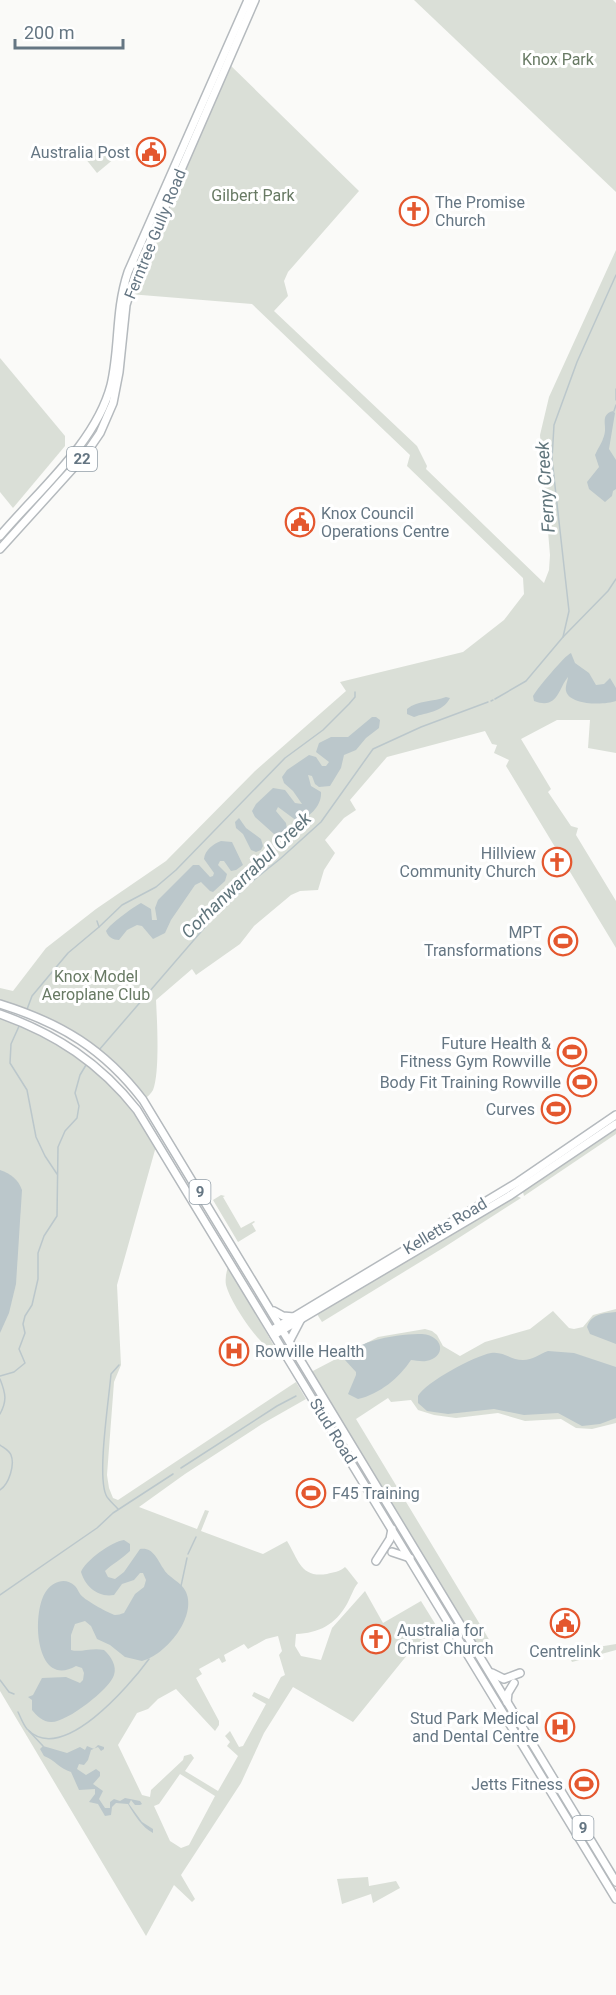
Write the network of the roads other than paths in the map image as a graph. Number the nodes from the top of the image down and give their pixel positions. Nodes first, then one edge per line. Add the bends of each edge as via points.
1 (248, 0) edge
2 (255, 0) edge
3 (176, 167) junction
4 (119, 346) junction
5 (92, 426) junction
6 (100, 433) junction
7 (0, 536) edge
8 (0, 549) edge
9 (0, 1004) edge
10 (0, 1014) edge
11 (616, 1115) edge
12 (616, 1125) edge
13 (271, 1310) junction
14 (298, 1318) junction
15 (282, 1328) junction
16 (273, 1333) junction
17 (290, 1340) junction
18 (392, 1528) junction
19 (392, 1552) dead end
20 (410, 1558) junction
21 (376, 1561) dead end
22 (487, 1670) junction
23 (520, 1673) dead end
24 (514, 1683) dead end
25 (507, 1702) junction
26 (546, 1765) junction
27 (560, 1806) junction
28 (616, 1882) edge
29 (616, 1899) edge

1 - 3 main road, Ferntree Gully Road / 22
2 - 3 main road, Ferntree Gully Road / 22
3 - 4 main road, Ferntree Gully Road / 22 via 130,289
4 - 5 main road, Ferntree Gully Road / 22 via 109,392
4 - 6 main road, Ferntree Gully Road / 22 via 115,397
5 - 6 main road
5 - 7 main road, Ferntree Gully Road / 22
6 - 8 main road, Ferntree Gully Road / 22 via 63,482
9 - 13 main road, Stud Road / 9 via 70,1032 96,1050 132,1086
10 - 16 main road, Stud Road / 9 via 52,1036 88,1059 122,1092 146,1124
11 - 14 main road, Kelletts Road via 518,1182
12 - 14 main road, Kelletts Road via 509,1196
13 - 14 main road
13 - 15 main road, Stud Road / 9
14 - 15 main road, Kelletts Road
14 - 17 main road via 299,1326
15 - 16 main road, Kelletts Road
15 - 17 main road, Stud Road / 9
16 - 18 main road, Stud Road / 9
17 - 22 main road, Stud Road / 9
18 - 20 main road, Stud Road / 9
18 - 21 main road
19 - 20 main road
20 - 27 main road, Stud Road / 9
22 - 23 main road via 504,1679
22 - 25 main road, Stud Road / 9
24 - 25 main road
25 - 26 main road, Stud Road / 9
26 - 27 main road
26 - 28 main road, Stud Road / 9
27 - 29 main road, Stud Road / 9

